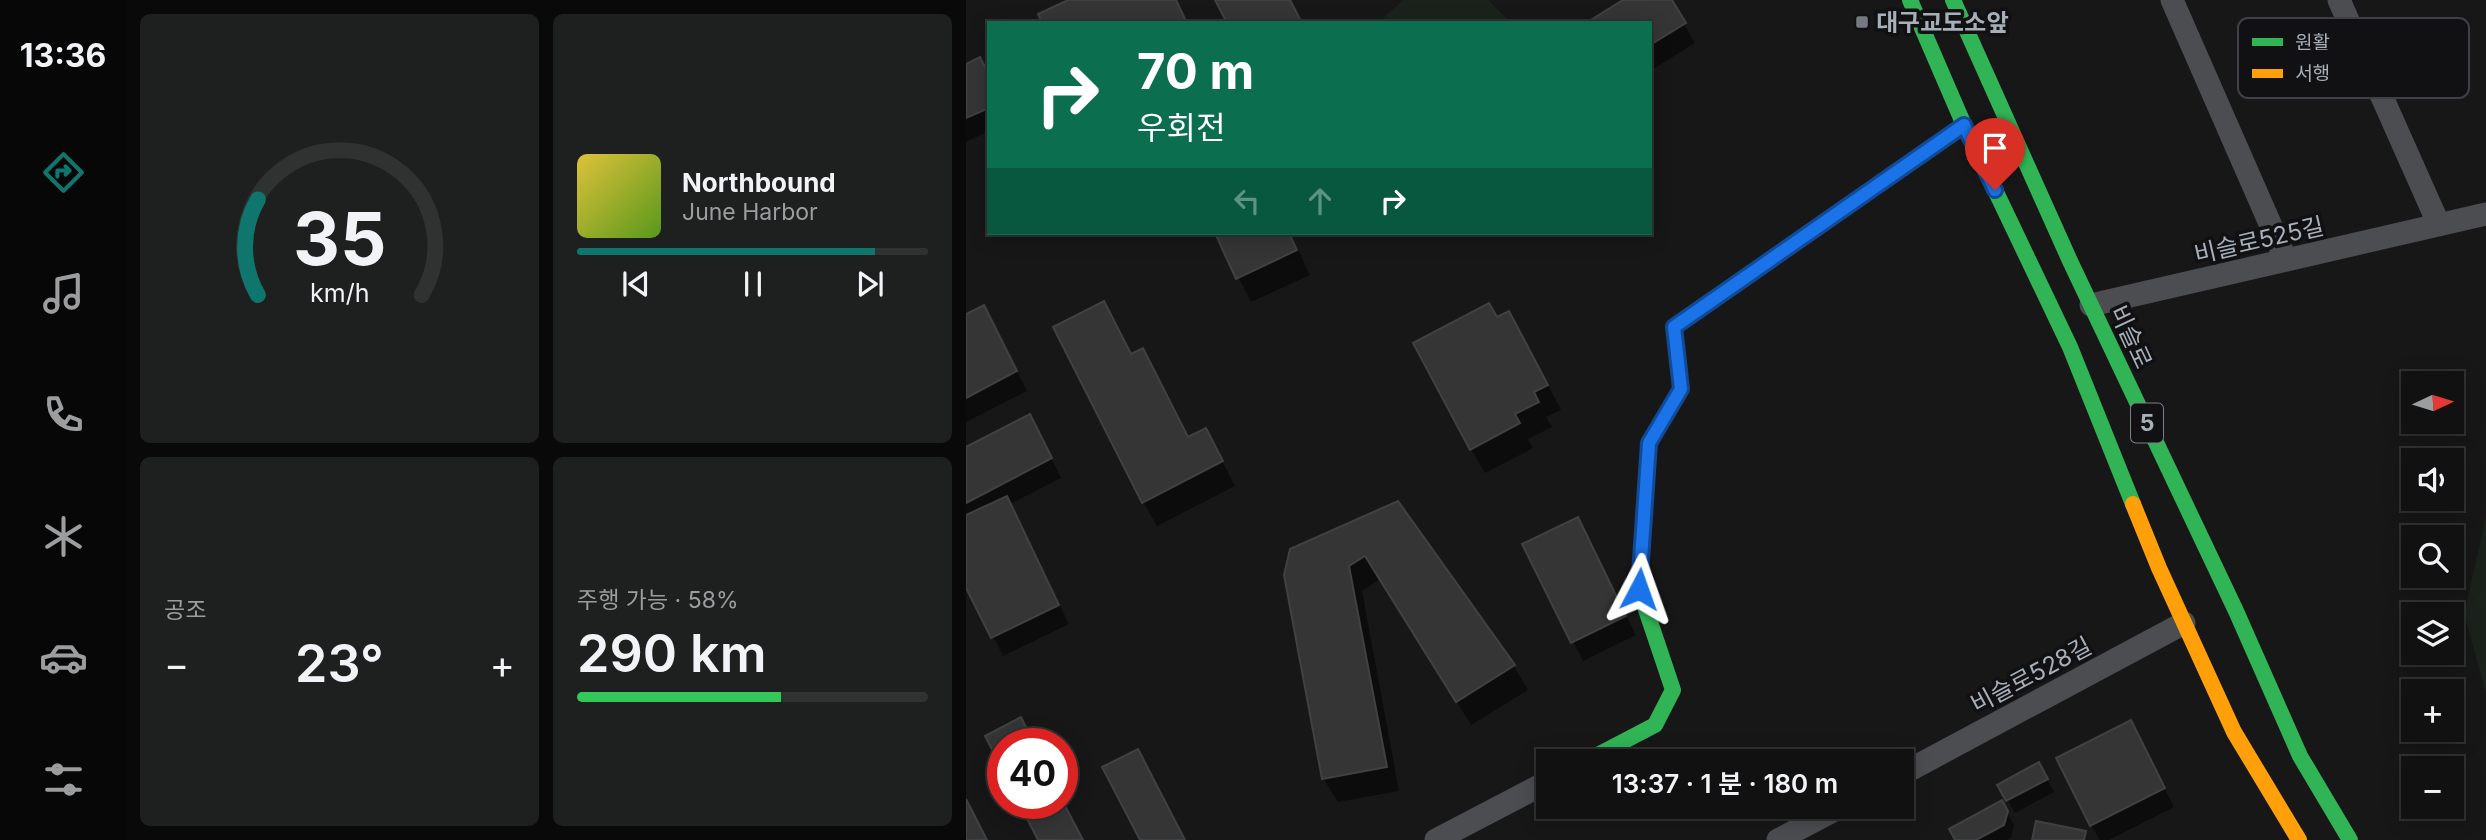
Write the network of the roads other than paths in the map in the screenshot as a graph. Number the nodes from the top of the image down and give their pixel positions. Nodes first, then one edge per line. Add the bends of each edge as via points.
1 (1910, 0) edge
2 (1953, 0) edge
3 (2172, 0) edge
4 (2339, 0) edge
5 (2347, 18) edge
6 (2383, 98) edge
7 (1964, 125) junction
8 (2004, 154) dead end
9 (2045, 206) junction
10 (2486, 214) edge
11 (2439, 225) junction
12 (2286, 260) junction
13 (2091, 305) junction
14 (2184, 623) junction
15 (1609, 749) edge
16 (1914, 768) edge
17 (1536, 788) edge
18 (1817, 819) edge
19 (1436, 840) edge
20 (1778, 840) edge
21 (2299, 840) edge
22 (2350, 840) edge

1 - 7 main road, 5
2 - 9 main road, 비슬로 / 5
3 - 12 street
4 - 5 street
6 - 11 street
7 - 14 main road, 5 via 1980,141
7 - 15 main road via 1674,327 1681,389 1649,443 1639,589 1673,690 1655,725
8 - 9 main road via 2022,190
9 - 13 main road, 비슬로 / 5
10 - 11 street, 비슬로525길
11 - 12 street, 비슬로525길
12 - 13 street, 비슬로525길
13 - 22 main road, 비슬로 / 5 via 2300,756
14 - 16 street, 비슬로528길
14 - 21 main road, 5 via 2234,732
17 - 19 street
18 - 20 street

